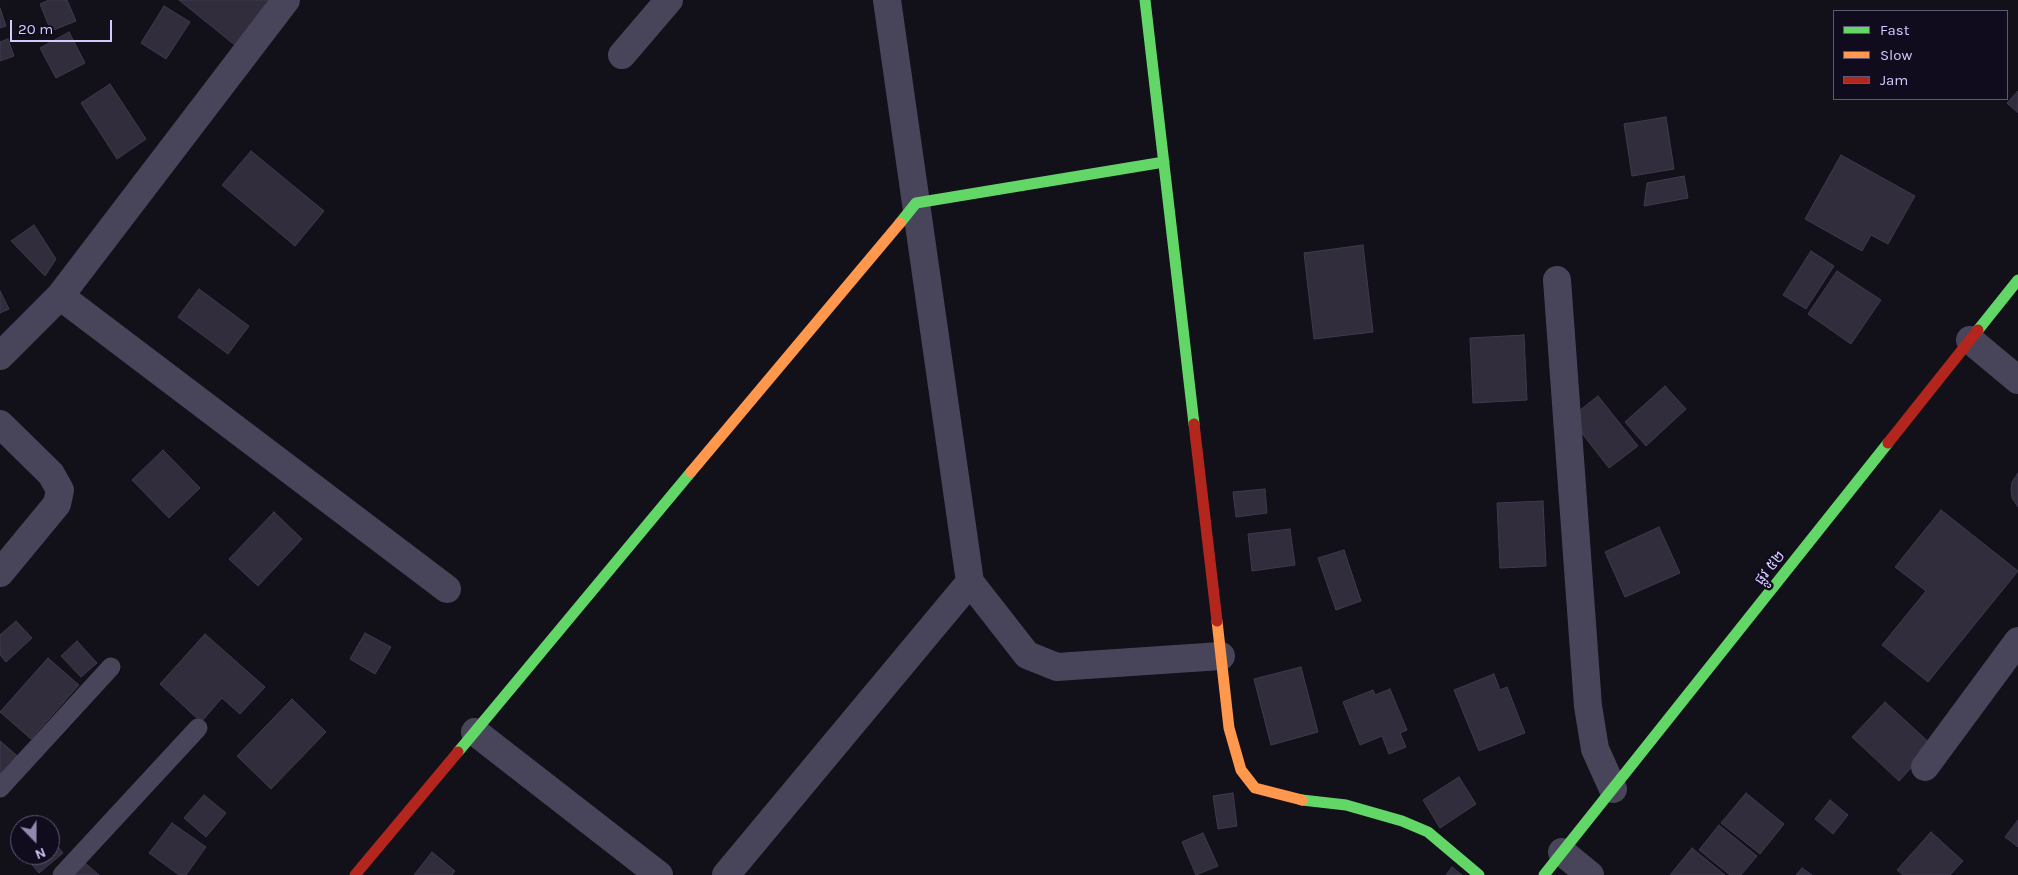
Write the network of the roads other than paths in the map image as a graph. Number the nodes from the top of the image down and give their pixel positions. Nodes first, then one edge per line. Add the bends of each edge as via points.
1 (286, 0) edge
2 (669, 0) edge
3 (887, 0) edge
4 (1145, 0) edge
5 (622, 55) dead end
6 (1164, 162) junction
7 (916, 203) junction
8 (1556, 280) dead end
9 (2018, 280) edge
10 (60, 296) junction
11 (1970, 340) junction
12 (0, 356) edge
13 (2018, 380) edge
14 (0, 424) edge
15 (0, 573) edge
16 (970, 582) junction
17 (447, 588) dead end
18 (2018, 641) edge
19 (1221, 656) junction
20 (111, 667) dead end
21 (198, 728) dead end
22 (474, 732) junction
23 (1925, 767) dead end
24 (0, 788) edge
25 (1613, 789) junction
26 (1562, 852) junction
27 (62, 875) edge
28 (356, 875) edge
29 (659, 875) edge
30 (726, 875) edge
31 (1479, 875) edge
32 (1544, 875) edge
33 (1590, 875) edge

1 - 10 street
2 - 5 street
3 - 7 street
4 - 6 street
6 - 7 street
6 - 19 street
7 - 16 street
7 - 22 street
8 - 25 street via 1588,706 1595,749
9 - 11 street, ផ្លូវ ៥២
10 - 12 street
10 - 17 street
11 - 13 street
11 - 25 street, ផ្លូវ ៥២
14 - 15 street via 51,474 60,490 57,504
16 - 19 street via 1027,656 1057,667
16 - 30 street
18 - 23 street
19 - 31 street via 1230,728 1241,770 1256,788 1402,821 1428,832
20 - 24 lane
21 - 27 lane
22 - 28 street
22 - 29 street
25 - 26 street, ផ្លូវ ៥២
26 - 32 street, ផ្លូវ ៥២
26 - 33 street

